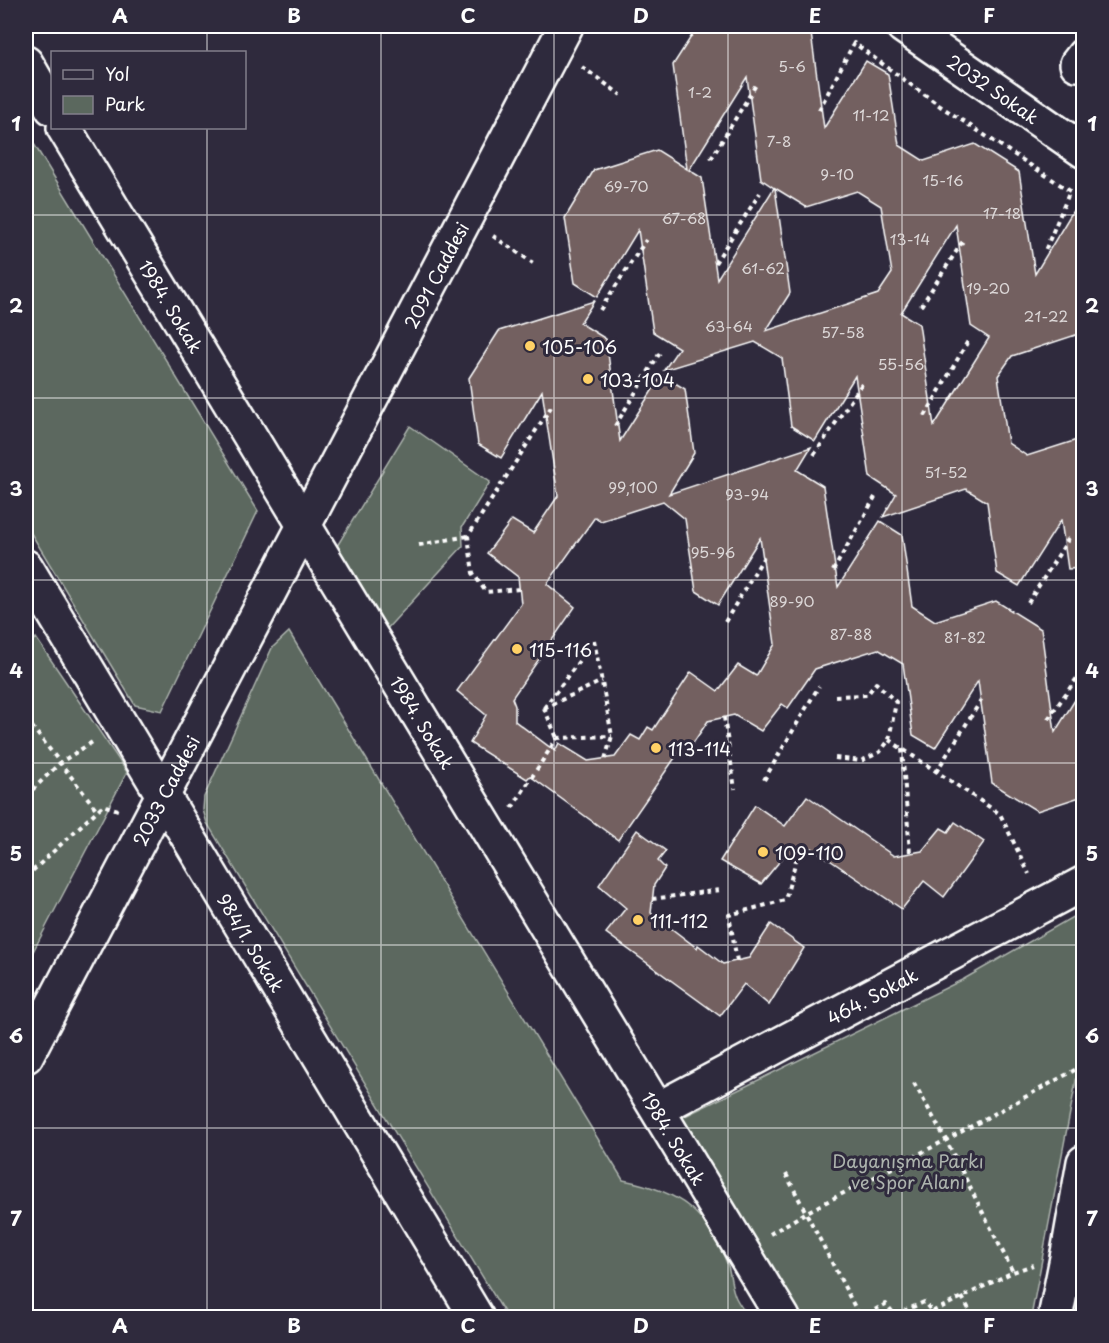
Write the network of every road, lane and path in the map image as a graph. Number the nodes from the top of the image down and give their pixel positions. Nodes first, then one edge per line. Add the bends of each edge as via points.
1 (903, 26) edge
2 (560, 37) edge
3 (26, 63) edge
4 (757, 83) dead end
5 (621, 95) dead end
6 (51, 106) edge
7 (819, 111) dead end
8 (65, 129) edge
9 (1083, 151) edge
10 (711, 159) dead end
11 (760, 193) dead end
12 (465, 216) junction
13 (646, 240) dead end
14 (963, 241) dead end
15 (1044, 253) dead end
16 (532, 263) dead end
17 (715, 263) dead end
18 (921, 306) dead end
19 (600, 310) dead end
20 (969, 341) dead end
21 (661, 351) dead end
22 (864, 381) dead end
23 (551, 407) dead end
24 (925, 416) dead end
25 (615, 426) dead end
26 (814, 456) dead end
27 (875, 497) dead end
28 (304, 523) junction
29 (1071, 535) dead end
30 (468, 536) junction
31 (419, 545) dead end
32 (765, 555) dead end
33 (26, 567) edge
34 (833, 571) dead end
35 (519, 589) dead end
36 (1028, 603) dead end
37 (36, 610) edge
38 (725, 622) dead end
39 (1083, 668) edge
40 (602, 681) junction
41 (819, 686) dead end
42 (835, 696) dead end
43 (982, 699) dead end
44 (544, 708) junction
45 (724, 717) dead end
46 (26, 719) edge
47 (1048, 719) dead end
48 (120, 724) junction
49 (612, 736) junction
50 (557, 738) junction
51 (889, 740) junction
52 (902, 748) junction
53 (836, 758) dead end
54 (605, 759) dead end
55 (61, 762) junction
56 (936, 772) junction
57 (764, 780) dead end
58 (735, 789) dead end
59 (26, 796) edge
60 (154, 808) junction
61 (97, 810) junction
62 (509, 813) dead end
63 (798, 853) dead end
64 (910, 853) dead end
65 (26, 877) edge
66 (1083, 883) edge
67 (721, 890) dead end
68 (652, 899) dead end
69 (1044, 904) junction
70 (737, 961) dead end
71 (26, 1056) edge
72 (1083, 1065) edge
73 (914, 1083) dead end
74 (658, 1109) junction
75 (946, 1140) junction
76 (1083, 1162) edge
77 (786, 1174) dead end
78 (807, 1212) junction
79 (743, 1250) junction
80 (1068, 1253) junction
81 (1012, 1272) junction
82 (962, 1297) junction
83 (477, 1317) edge
84 (783, 1317) edge
85 (860, 1317) edge
86 (974, 1317) edge
87 (1055, 1317) edge

1 - 9 street, 2032 Sokak
2 - 5 path
2 - 12 street, 2091 Caddesi
3 - 6 street
4 - 10 path
7 - 15 path via 854,43 940,106 1070,191
8 - 28 street, 1984. Sokak
11 - 17 path
12 - 16 path
12 - 28 street, 2091 Caddesi
13 - 19 path
14 - 18 path
20 - 24 path
21 - 25 path
22 - 26 path
23 - 30 path
27 - 34 path
28 - 60 street, 2033 Caddesi
28 - 74 street, 1984. Sokak
29 - 36 path
30 - 31 path
30 - 35 path via 473,573 486,592
32 - 38 path
33 - 37 street, 984/1. Sokak
37 - 48 street, 984/1. Sokak
39 - 47 path
40 - 44 path
40 - 44 path via 594,640
40 - 49 path
41 - 57 path
42 - 51 path via 867,695 876,683 896,702
43 - 56 path
44 - 50 path
45 - 58 path
46 - 55 path
48 - 55 path
48 - 60 street, 984/1. Sokak
49 - 50 path
49 - 54 path
50 - 62 path
51 - 52 path
51 - 53 path via 880,752 861,761
52 - 56 path
52 - 64 path
55 - 59 path
55 - 61 path
56 - 69 path via 1000,814
60 - 61 path via 103,805
60 - 71 street, 2033 Caddesi
60 - 83 street, 984/1. Sokak
61 - 65 path
63 - 70 path via 785,900 729,915
66 - 69 street, 464. Sokak
67 - 68 path
69 - 74 street, 464. Sokak
72 - 75 path
73 - 75 path
74 - 79 street, 1984. Sokak
75 - 78 path
75 - 81 path
76 - 80 street
77 - 78 path
78 - 79 path
78 - 85 path
79 - 84 street, 1984. Sokak
80 - 81 path
80 - 87 street
81 - 82 path
82 - 85 path via 932,1312 924,1302 895,1315 886,1304
82 - 86 path

